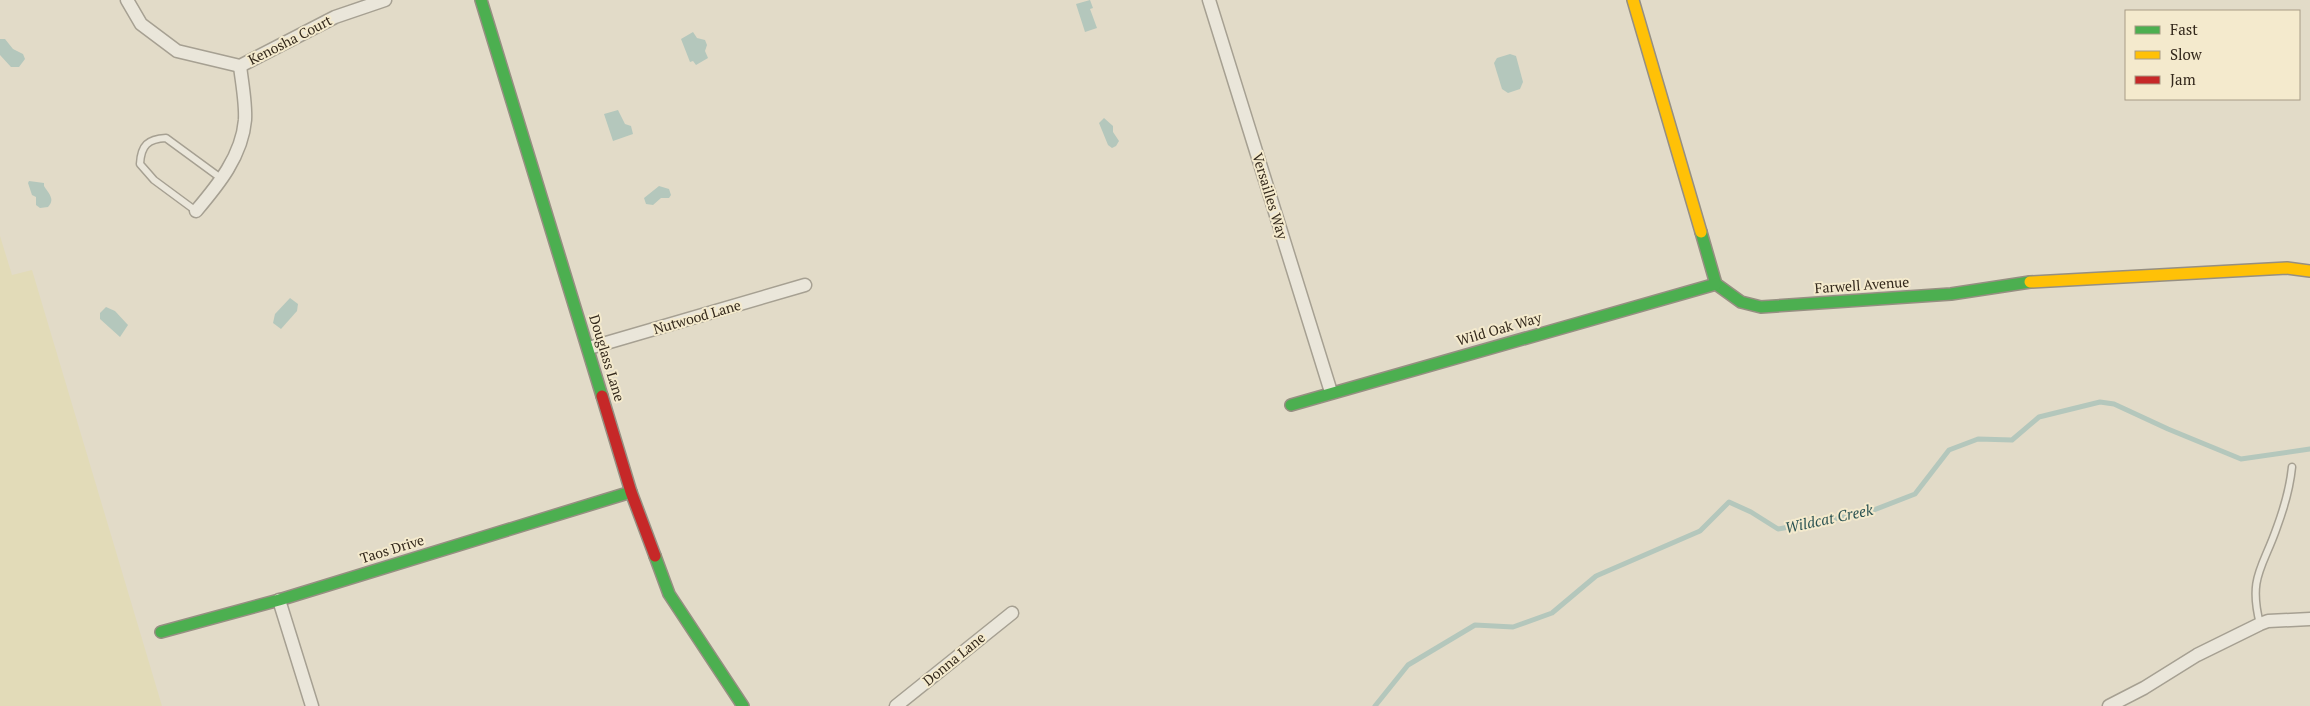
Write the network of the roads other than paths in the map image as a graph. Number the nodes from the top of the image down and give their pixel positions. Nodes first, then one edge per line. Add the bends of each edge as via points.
1 (127, 0) edge
2 (386, 0) edge
3 (481, 0) edge
4 (1209, 0) edge
5 (1634, 0) edge
6 (240, 66) junction
7 (222, 179) junction
8 (196, 211) joint
9 (2310, 271) edge
10 (1716, 284) junction
11 (805, 285) dead end
12 (589, 348) junction
13 (1331, 392) junction
14 (1291, 404) dead end
15 (2292, 467) dead end
16 (631, 492) junction
17 (279, 600) junction
18 (1012, 613) dead end
19 (2310, 619) edge
20 (2260, 624) junction
21 (161, 632) dead end
22 (312, 706) edge
23 (743, 706) edge
24 (896, 706) edge
25 (2109, 706) edge

1 - 6 street, Kenosha Court via 141,24 177,51
2 - 6 street, Kenosha Court via 335,17
3 - 12 street, Douglass Lane
4 - 13 street, Versailles Way
5 - 10 street
6 - 7 street via 244,120 238,151
7 - 8 street
7 - 8 lane via 166,138 154,139 144,145 140,164 154,180
9 - 10 street, Farwell Avenue via 2277,269 2018,283 1951,294 1761,307 1741,302
10 - 13 street, Wild Oak Way
11 - 12 street, Nutwood Lane
12 - 16 street, Douglass Lane
13 - 14 street, Wild Oak Way
15 - 20 lane via 2277,528 2258,573 2254,603
16 - 17 street, Taos Drive
16 - 23 street, Douglass Lane via 669,594
17 - 21 street, Taos Drive
17 - 22 street
18 - 24 street, Donna Lane
19 - 20 street
20 - 25 street via 2197,655

